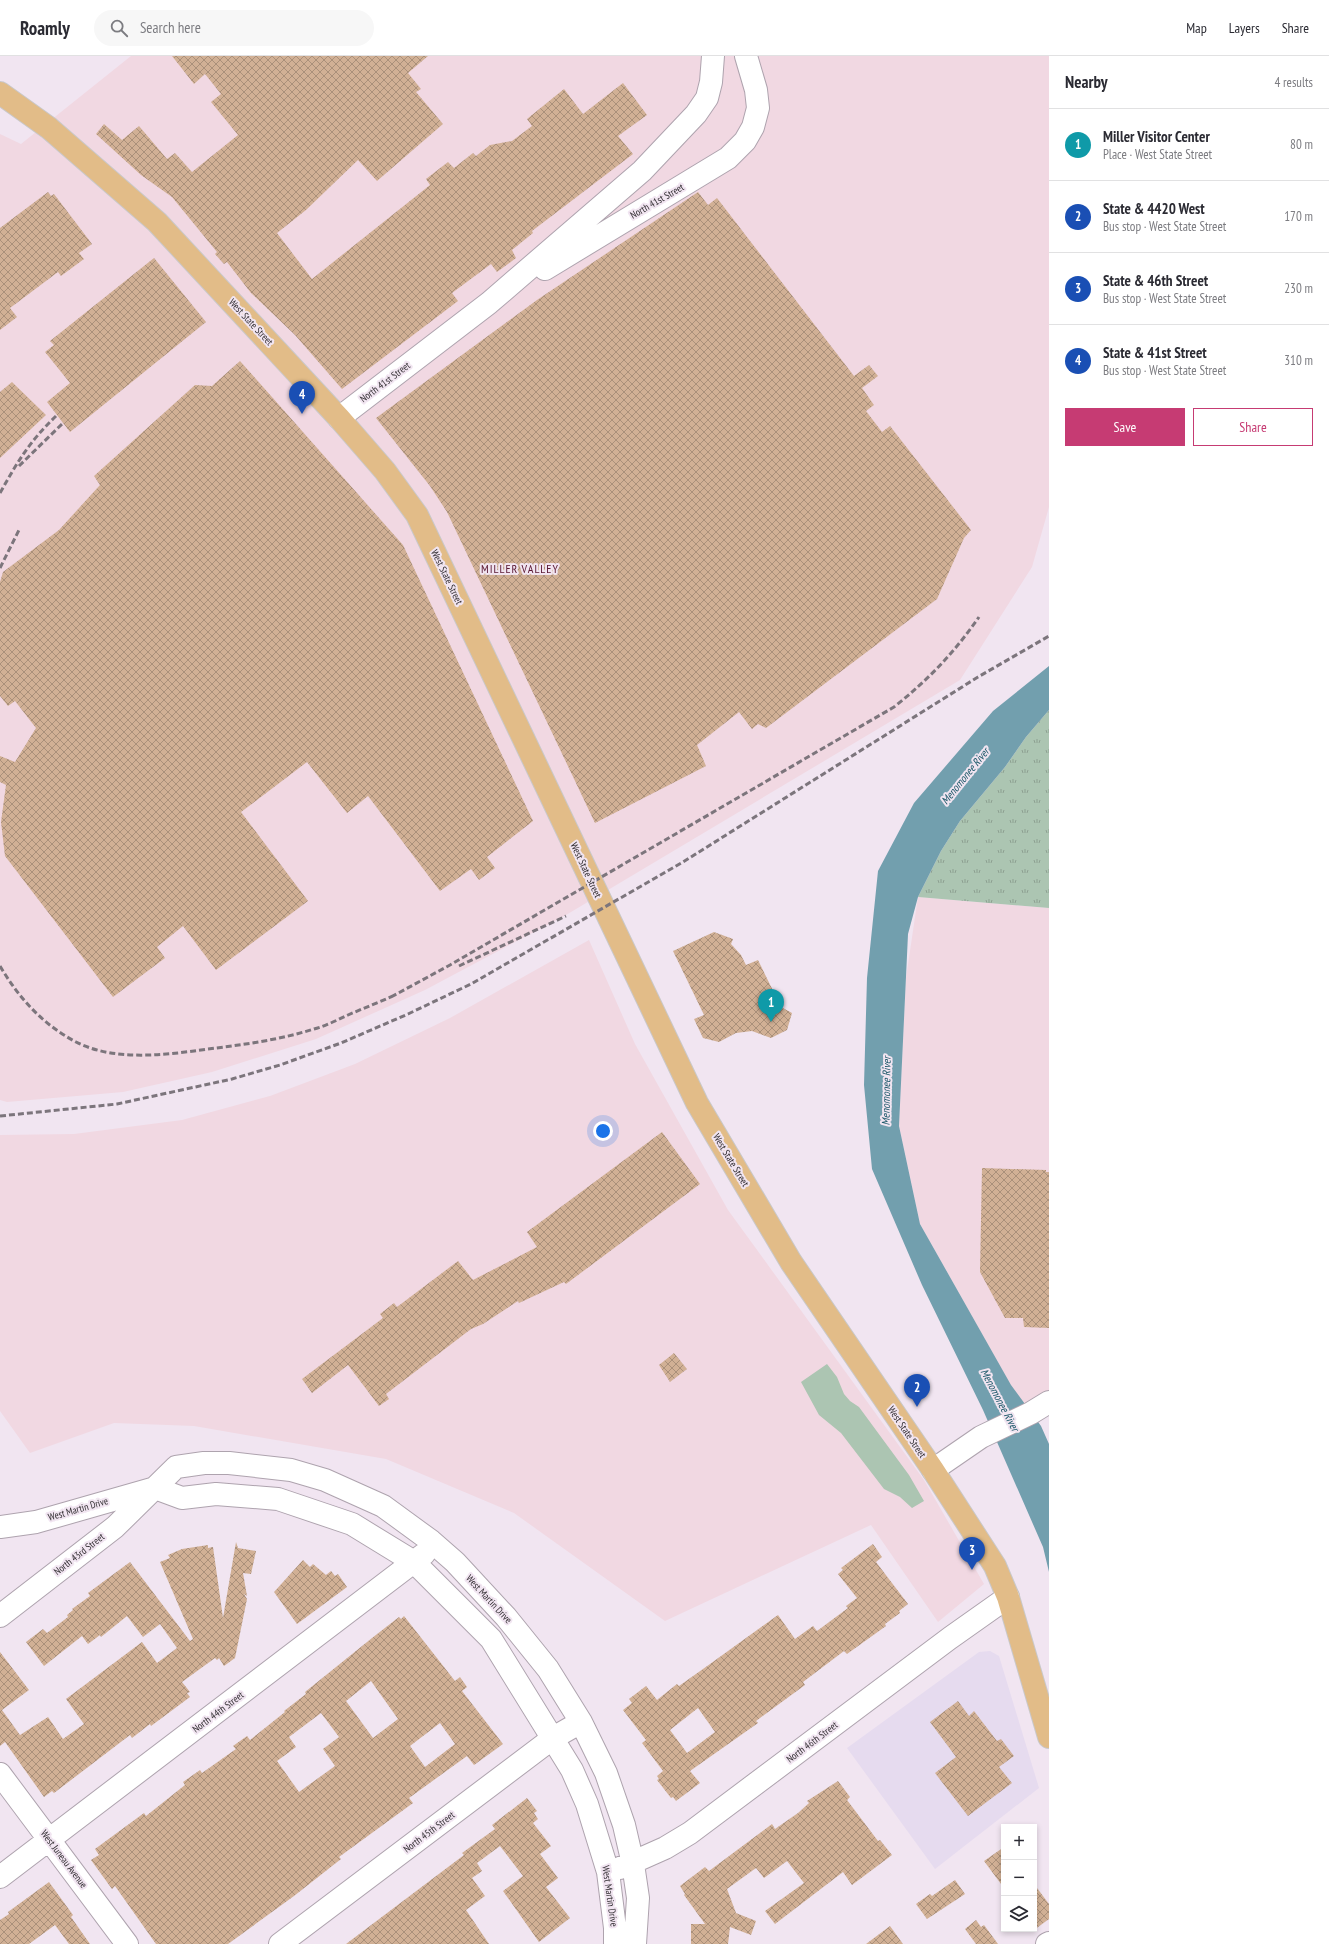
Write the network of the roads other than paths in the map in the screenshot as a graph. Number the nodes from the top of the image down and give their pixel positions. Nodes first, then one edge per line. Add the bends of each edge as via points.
1 (713, 56) edge
2 (746, 56) edge
3 (0, 93) edge
4 (489, 303) junction
5 (339, 418) junction
6 (1040, 1407) edge
7 (933, 1470) junction
8 (155, 1488) junction
9 (0, 1527) edge
10 (435, 1544) junction
11 (414, 1562) junction
12 (1008, 1597) junction
13 (0, 1616) edge
14 (581, 1722) junction
15 (1049, 1737) edge
16 (554, 1738) junction
17 (0, 1774) edge
18 (50, 1840) junction
19 (633, 1864) junction
20 (608, 1872) junction
21 (0, 1877) edge
22 (127, 1944) edge
23 (280, 1944) edge
24 (615, 1944) edge
25 (636, 1944) edge

1 - 4 street, North 41st Street via 707,98 669,144 642,171
2 - 4 street, North 41st Street via 756,90 758,108 745,141 728,158
3 - 5 main road, West State Street via 49,128 157,222
4 - 5 street, North 41st Street
5 - 7 main road, West State Street via 385,471 417,515 697,1103 791,1262
6 - 7 street via 981,1437
7 - 12 main road, West State Street via 995,1566
8 - 9 street, West Martin Drive via 36,1522
8 - 10 street, West Martin Drive via 176,1467 197,1464 229,1463 291,1470 326,1480 383,1506
8 - 11 street, West Martin Drive via 182,1498 216,1494 278,1499 352,1524
8 - 13 street, North 43rd Street via 115,1527
10 - 11 street, North 44th Street
10 - 14 street, West Martin Drive via 506,1617 548,1668
11 - 16 street, West Martin Drive via 491,1639
11 - 18 street, North 44th Street
12 - 15 main road, West State Street
12 - 19 street, North 46th Street via 690,1833
14 - 16 street, North 45th Street
14 - 19 street, West Martin Drive via 606,1773 624,1825
16 - 20 street, West Martin Drive via 587,1804
16 - 23 street, North 45th Street
17 - 18 street, West Juneau Avenue
18 - 21 street, North 44th Street
18 - 22 street, West Juneau Avenue
19 - 20 street, North 46th Street
19 - 25 street, West Martin Drive via 638,1898
20 - 24 street, West Martin Drive

